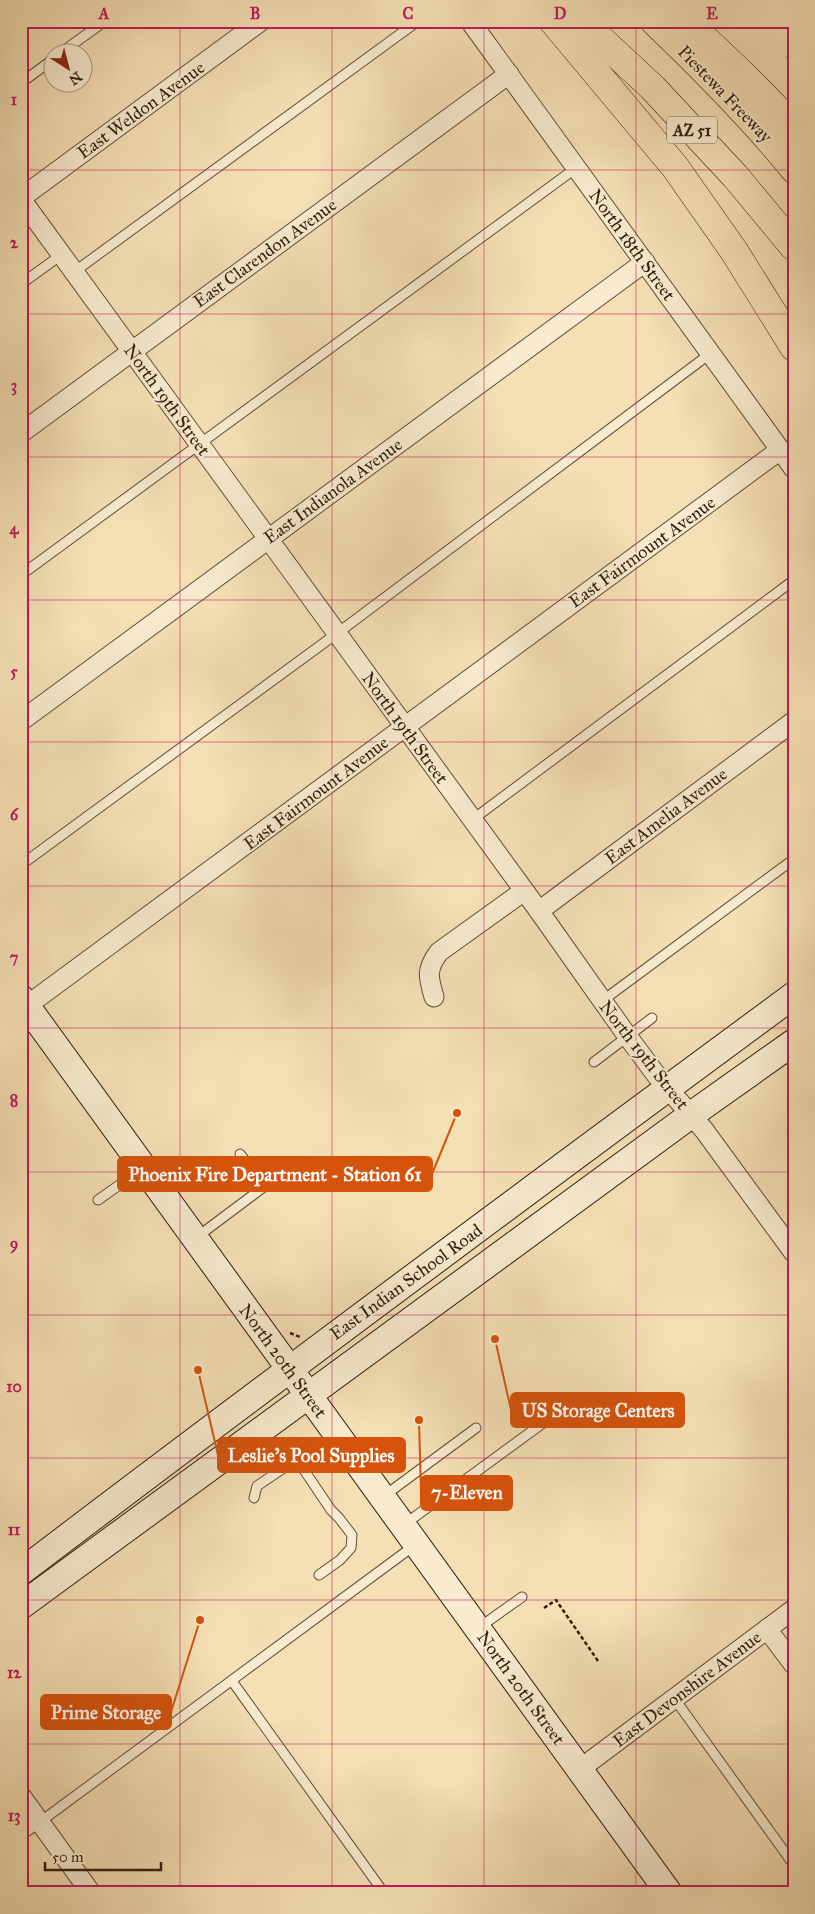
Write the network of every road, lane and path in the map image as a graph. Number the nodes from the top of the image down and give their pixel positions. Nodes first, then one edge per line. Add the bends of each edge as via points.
1 (105, 21) edge
2 (261, 21) edge
3 (418, 21) edge
4 (470, 21) edge
5 (553, 21) edge
6 (581, 21) edge
7 (654, 21) edge
8 (686, 21) edge
9 (76, 42) edge
10 (42, 67) edge
11 (509, 74) junction
12 (21, 83) edge
13 (794, 127) edge
14 (576, 168) junction
15 (794, 169) edge
16 (21, 198) edge
17 (794, 247) edge
18 (61, 255) junction
19 (646, 262) junction
20 (74, 272) junction
21 (21, 284) edge
22 (794, 347) edge
23 (132, 351) junction
24 (711, 353) junction
25 (21, 433) edge
26 (199, 444) junction
27 (780, 450) junction
28 (794, 469) edge
29 (269, 538) junction
30 (21, 575) edge
31 (794, 580) edge
32 (337, 634) junction
33 (21, 721) edge
34 (794, 721) edge
35 (405, 727) junction
36 (472, 820) junction
37 (794, 859) edge
38 (21, 864) edge
39 (524, 891) junction
40 (539, 911) junction
41 (794, 995) edge
42 (434, 997) dead end
43 (602, 1002) junction
44 (23, 1005) edge
45 (652, 1018) dead end
46 (628, 1037) junction
47 (790, 1053) edge
48 (594, 1062) dead end
49 (668, 1089) junction
50 (691, 1115) junction
51 (240, 1154) dead end
52 (143, 1168) junction
53 (98, 1200) dead end
54 (195, 1239) junction
55 (794, 1253) edge
56 (289, 1368) junction
57 (309, 1396) junction
58 (569, 1404) dead end
59 (476, 1428) dead end
60 (256, 1454) dead end
61 (270, 1471) dead end
62 (382, 1497) junction
63 (254, 1498) dead end
64 (410, 1535) junction
65 (21, 1572) edge
66 (320, 1575) dead end
67 (522, 1596) dead end
68 (21, 1606) edge
69 (544, 1608) dead end
70 (794, 1609) edge
71 (767, 1628) junction
72 (478, 1629) junction
73 (598, 1661) dead end
74 (794, 1665) edge
75 (232, 1680) junction
76 (674, 1698) junction
77 (580, 1769) junction
78 (21, 1796) edge
79 (40, 1822) junction
80 (21, 1836) edge
81 (794, 1864) edge
82 (92, 1893) edge
83 (384, 1893) edge
84 (669, 1893) edge

1 - 9 lane
2 - 16 street, East Weldon Avenue
3 - 20 lane
4 - 11 street, North 18th Street
5 - 22 highway via 675,167 734,251
6 - 17 highway, AZ 51 via 653,88 735,176
7 - 15 highway, Piestewa Freeway / AZ 51
8 - 13 highway
10 - 12 lane
11 - 14 street, North 18th Street
11 - 23 street, East Clarendon Avenue
14 - 19 street, North 18th Street
14 - 26 lane
16 - 18 street, North 19th Street
18 - 20 street, North 19th Street
18 - 21 lane
19 - 24 street, North 18th Street
19 - 29 street, East Indianola Avenue
20 - 23 street, North 19th Street
23 - 25 street, East Clarendon Avenue
23 - 26 street, North 19th Street
24 - 27 street, North 18th Street
24 - 32 lane
26 - 29 street, North 19th Street
26 - 30 lane
27 - 28 street, North 18th Street
27 - 35 street, East Fairmount Avenue
29 - 32 street, North 19th Street
29 - 33 street, East Indianola Avenue
31 - 36 lane
32 - 35 street, North 19th Street
32 - 38 lane
34 - 40 street, East Amelia Avenue
35 - 36 street, North 19th Street
35 - 44 street, East Fairmount Avenue
36 - 39 street, North 19th Street
37 - 43 lane
39 - 40 street, North 19th Street
39 - 42 street via 439,952 429,971
40 - 43 street, North 19th Street
41 - 49 main road, East Indian School Road
43 - 46 street, North 19th Street
44 - 52 main road, North 20th Street
45 - 46 lane
46 - 48 lane
46 - 49 street, North 19th Street
47 - 50 main road, East Indian School Road
49 - 50 street, North 19th Street
49 - 56 main road, East Indian School Road
50 - 55 street, North 19th Street
50 - 57 main road, East Indian School Road
51 - 54 lane via 264,1186
52 - 53 lane
52 - 54 main road, North 20th Street
54 - 56 main road, North 20th Street
56 - 57 main road, North 20th Street
56 - 65 main road, East Indian School Road
57 - 62 main road, North 20th Street
57 - 68 main road, East Indian School Road
58 - 64 lane
59 - 62 lane
60 - 61 path
62 - 64 main road, North 20th Street
63 - 66 lane via 258,1486 288,1465 295,1463 302,1467 352,1535 351,1548
64 - 72 main road, North 20th Street
64 - 75 lane
67 - 72 lane
69 - 73 path via 556,1600
70 - 71 street, East Devonshire Avenue
71 - 74 street
71 - 76 street, East Devonshire Avenue
72 - 77 main road, North 20th Street
75 - 79 lane
75 - 83 lane
76 - 77 street, East Devonshire Avenue
76 - 81 lane
77 - 84 main road, North 20th Street
78 - 79 street
79 - 80 lane
79 - 82 street

